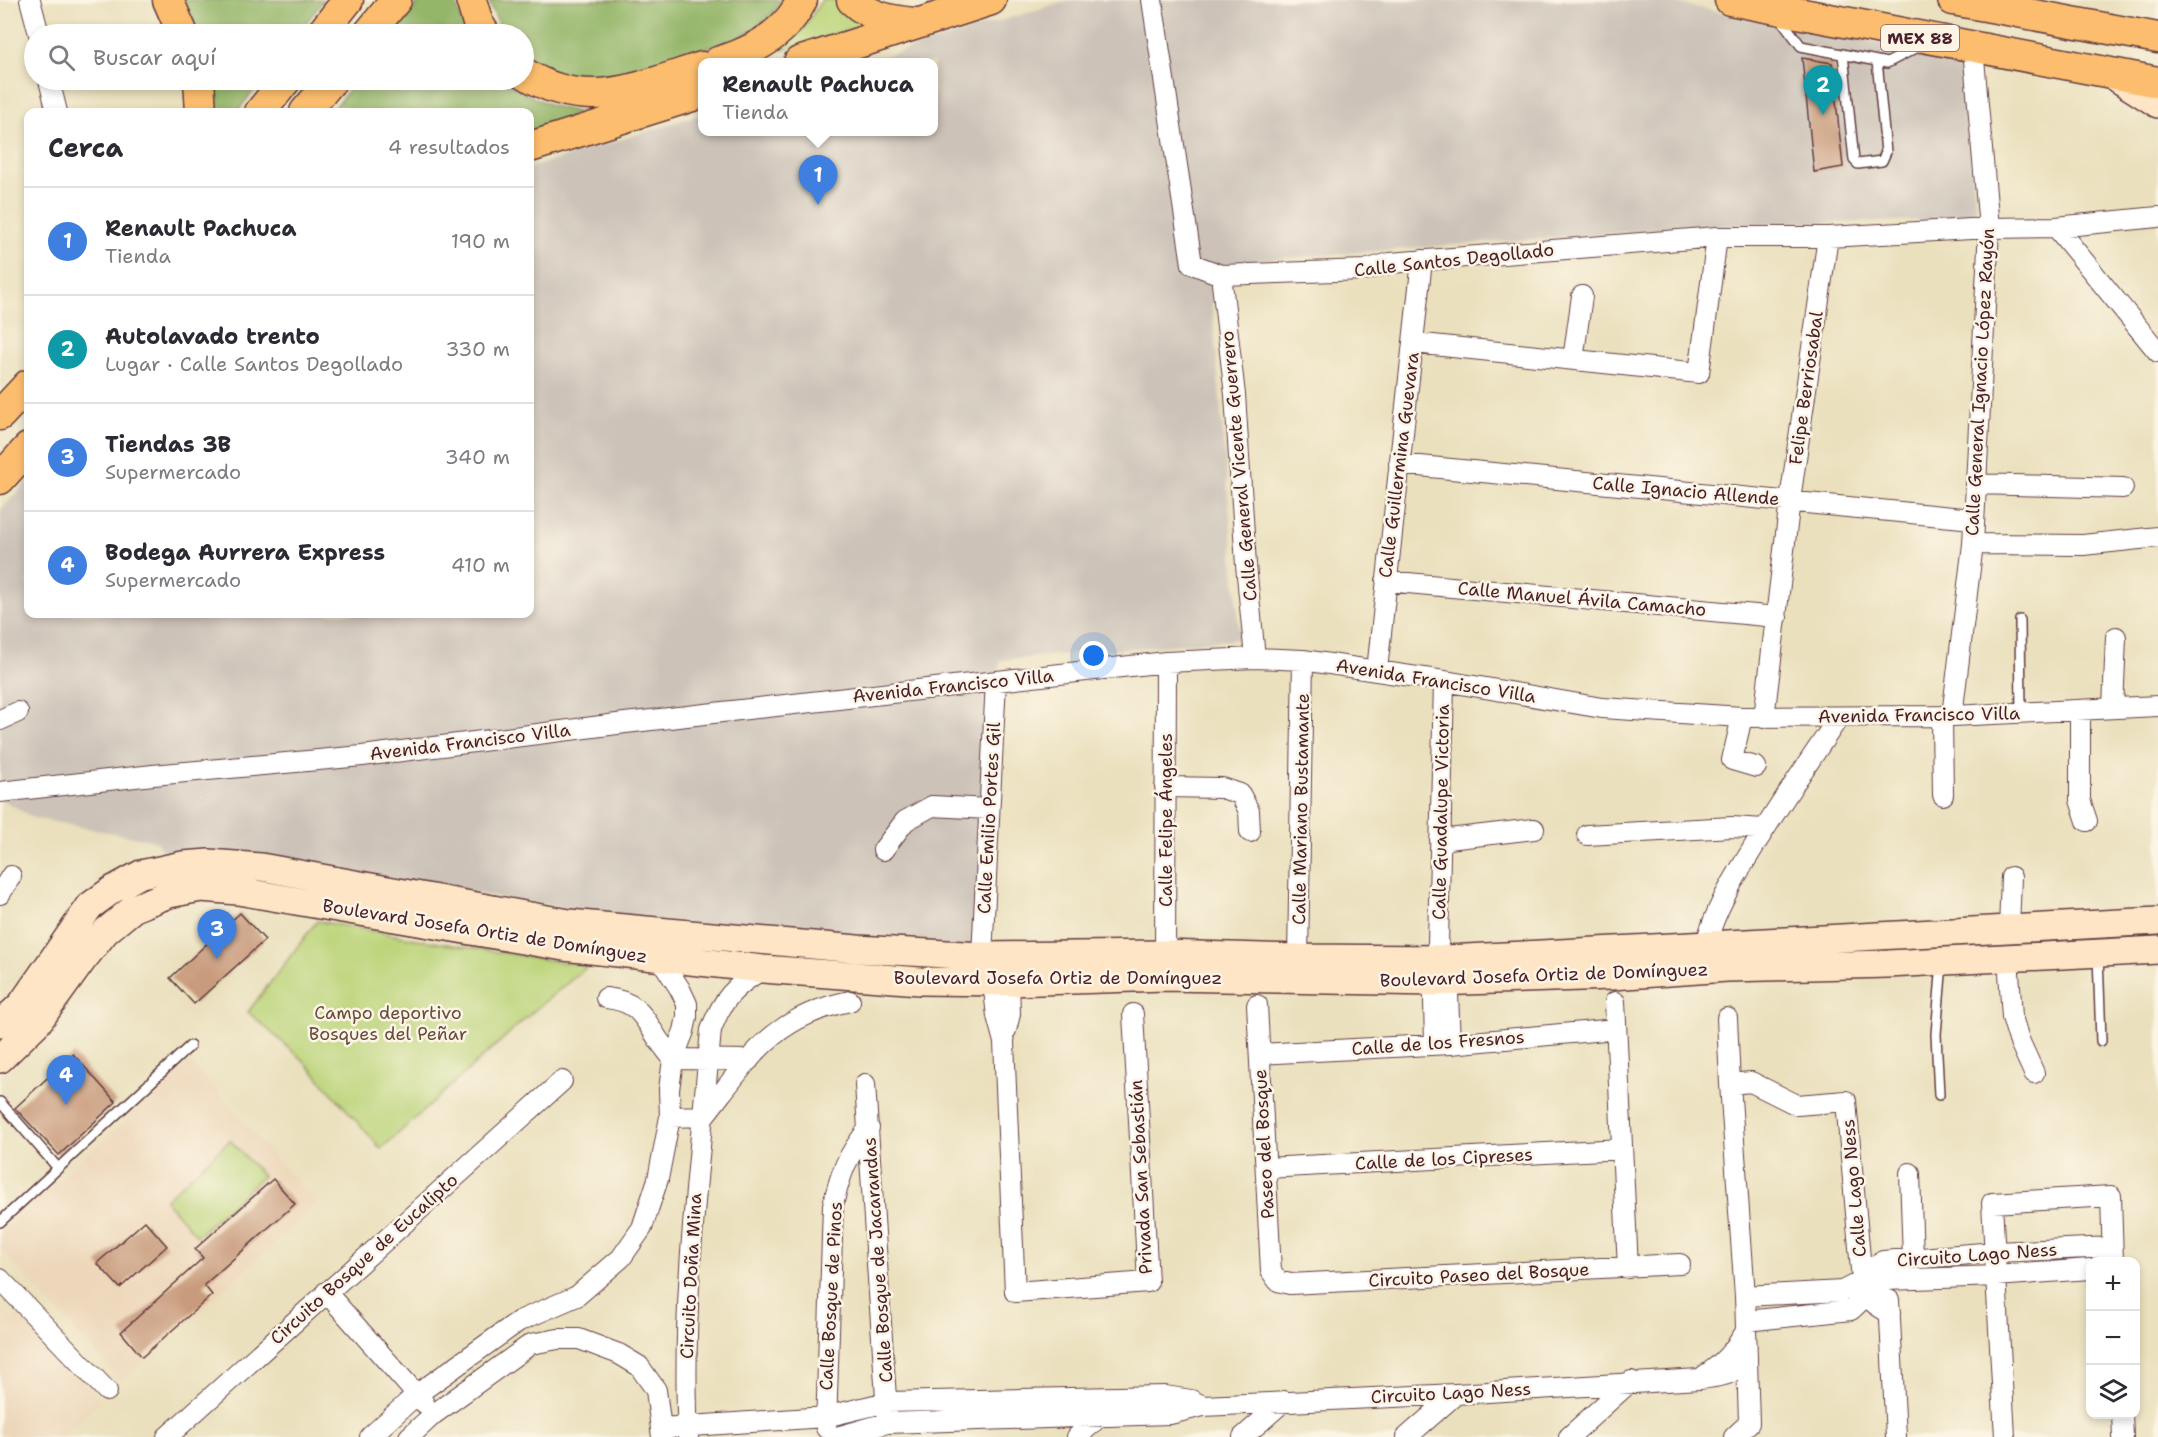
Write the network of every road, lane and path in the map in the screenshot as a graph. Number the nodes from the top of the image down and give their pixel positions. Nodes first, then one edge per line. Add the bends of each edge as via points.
1 (30, 0) edge
2 (168, 0) edge
3 (348, 0) edge
4 (396, 0) edge
5 (471, 0) edge
6 (802, 0) edge
7 (852, 0) edge
8 (991, 0) edge
9 (1152, 0) edge
10 (1730, 0) edge
11 (1953, 0) edge
12 (2030, 0) edge
13 (1795, 17) junction
14 (2059, 20) junction
15 (36, 24) edge
16 (179, 24) edge
17 (329, 24) edge
18 (376, 24) edge
19 (479, 24) edge
20 (922, 24) junction
21 (2158, 38) edge
22 (1931, 40) junction
23 (1973, 48) junction
24 (1843, 54) junction
25 (734, 58) edge
26 (815, 58) edge
27 (1877, 61) junction
28 (698, 68) edge
29 (2111, 73) junction
30 (534, 78) edge
31 (2158, 80) edge
32 (52, 90) edge
33 (200, 90) edge
34 (278, 90) edge
35 (324, 90) edge
36 (698, 94) edge
37 (2158, 104) edge
38 (56, 108) edge
39 (201, 108) edge
40 (263, 108) edge
41 (308, 108) edge
42 (534, 146) edge
43 (2158, 217) edge
44 (2056, 227) junction
45 (1989, 228) junction
46 (1717, 237) junction
47 (1828, 237) junction
48 (1422, 260) junction
49 (1221, 275) junction
50 (1582, 296) dead end
51 (1414, 343) junction
52 (2158, 352) edge
53 (1573, 360) junction
54 (24, 390) edge
55 (0, 415) edge
56 (24, 452) edge
57 (1399, 464) junction
58 (0, 479) edge
59 (1976, 484) junction
60 (2123, 488) dead end
61 (1790, 500) junction
62 (1973, 519) junction
63 (2158, 537) edge
64 (1972, 544) junction
65 (1386, 581) junction
66 (1777, 617) junction
67 (2020, 620) dead end
68 (2116, 637) dead end
69 (1255, 658) junction
70 (1303, 660) junction
71 (1166, 662) junction
72 (1377, 670) junction
73 (996, 681) junction
74 (1444, 681) junction
75 (2158, 706) edge
76 (2113, 708) junction
77 (2080, 710) junction
78 (2021, 713) junction
79 (1947, 716) junction
80 (1742, 717) junction
81 (1839, 717) junction
82 (1764, 718) junction
83 (1756, 767) dead end
84 (1166, 787) junction
85 (0, 792) edge
86 (1943, 795) dead end
87 (989, 809) junction
88 (2087, 821) dead end
89 (1534, 829) dead end
90 (1764, 830) junction
91 (1250, 832) dead end
92 (1587, 835) dead end
93 (1440, 840) junction
94 (884, 850) dead end
95 (11, 876) dead end
96 (2011, 877) dead end
97 (0, 894) edge
98 (351, 898) junction
99 (2158, 921) edge
100 (2130, 922) junction
101 (2009, 929) junction
102 (1888, 937) junction
103 (1706, 944) junction
104 (857, 949) junction
105 (2158, 950) edge
106 (2130, 951) junction
107 (2098, 952) junction
108 (982, 956) junction
109 (2008, 957) junction
110 (660, 958) junction
111 (1298, 958) junction
112 (1942, 960) junction
113 (1888, 964) junction
114 (1165, 965) junction
115 (1440, 965) junction
116 (1045, 967) junction
117 (763, 969) junction
118 (1001, 982) junction
119 (851, 988) junction
120 (606, 998) dead end
121 (1615, 1002) dead end
122 (1257, 1005) dead end
123 (30, 1014) junction
124 (1133, 1014) dead end
125 (1727, 1018) dead end
126 (0, 1024) edge
127 (1616, 1029) junction
128 (2101, 1041) dead end
129 (1442, 1044) junction
130 (190, 1046) dead end
131 (1260, 1054) junction
132 (0, 1059) edge
133 (673, 1059) junction
134 (709, 1059) junction
135 (749, 1060) junction
136 (2034, 1073) dead end
137 (562, 1081) dead end
138 (865, 1084) dead end
139 (1730, 1084) junction
140 (1940, 1095) dead end
141 (0, 1102) edge
142 (704, 1116) junction
143 (670, 1117) junction
144 (869, 1128) junction
145 (1622, 1149) junction
146 (58, 1168) junction
147 (1266, 1168) junction
148 (1910, 1173) dead end
149 (0, 1222) edge
150 (1995, 1252) junction
151 (2112, 1254) edge
152 (1913, 1259) junction
153 (1680, 1264) dead end
154 (1628, 1268) junction
155 (2086, 1269) edge
156 (1996, 1276) junction
157 (0, 1279) edge
158 (1887, 1280) junction
159 (1278, 1281) joint
160 (1864, 1288) junction
161 (326, 1292) junction
162 (1745, 1296) junction
163 (1890, 1313) junction
164 (519, 1321) junction
165 (1746, 1326) junction
166 (531, 1344) junction
167 (1747, 1357) junction
168 (1699, 1379) junction
169 (1631, 1382) junction
170 (107, 1391) dead end
171 (1456, 1394) junction
172 (417, 1395) junction
173 (1010, 1399) junction
174 (1284, 1401) junction
175 (887, 1402) junction
176 (1203, 1406) junction
177 (434, 1414) junction
178 (1100, 1416) junction
179 (2122, 1419) edge
180 (826, 1427) edge
181 (1011, 1428) edge
182 (888, 1430) edge
183 (688, 1432) edge
184 (661, 1433) edge
185 (167, 1437) edge
186 (370, 1437) edge
187 (409, 1437) edge
188 (837, 1437) edge
189 (1077, 1437) edge
190 (1243, 1437) edge
191 (1407, 1437) edge
192 (1569, 1437) edge
193 (1734, 1437) edge
194 (1896, 1437) edge
195 (2006, 1437) edge
196 (2123, 1437) edge

1 - 15 street
2 - 16 main road
3 - 17 main road
4 - 18 main road
5 - 19 main road
6 - 25 main road via 785,25 764,43
7 - 20 main road via 876,16
8 - 20 main road
9 - 49 street, Calle Santos Degollado via 1192,264
10 - 13 main road, MEX 88
11 - 14 main road, MEX 88
12 - 14 street
13 - 22 main road, MEX 88
13 - 24 lane via 1801,46
14 - 21 main road, MEX 88
14 - 31 main road
20 - 26 main road
22 - 23 main road, MEX 88
22 - 27 lane via 1887,63
23 - 29 main road, MEX 88
23 - 45 street, Calle General Ignacio López Rayón
24 - 27 lane
24 - 27 lane via 1854,160 1858,164 1882,161 1886,152
28 - 30 main road via 621,93 595,95 560,91
29 - 31 main road, MEX 88
29 - 37 street
32 - 38 street
33 - 39 main road
34 - 40 main road
35 - 41 main road
36 - 42 main road
43 - 44 street, Calle Santos Degollado
44 - 45 street, Calle Santos Degollado
44 - 52 street
45 - 47 street, Calle Santos Degollado
45 - 59 street, Calle General Ignacio López Rayón
46 - 47 street, Calle Santos Degollado
46 - 48 street, Calle Santos Degollado
46 - 53 street via 1699,373
47 - 61 street, Felipe Berriosabal
48 - 49 street, Calle Santos Degollado via 1365,270
48 - 51 street, Calle Guillermina Guevara
49 - 69 street, Calle General Vicente Guerrero via 1235,395
50 - 53 street
51 - 53 street
51 - 57 street, Calle Guillermina Guevara
54 - 55 main road
56 - 58 main road
57 - 61 street, Calle Ignacio Allende
57 - 65 street, Calle Guillermina Guevara
59 - 60 street
59 - 62 street, Calle General Ignacio López Rayón
61 - 62 street, Calle Ignacio Allende
61 - 66 street, Felipe Berriosabal
62 - 64 street, Calle General Ignacio López Rayón
63 - 64 street via 2083,544
64 - 79 street, Calle General Ignacio López Rayón
65 - 66 street, Calle Manuel Ávila Camacho
65 - 72 street, Calle Guillermina Guevara
66 - 82 street, Felipe Berriosabal
67 - 78 lane
68 - 76 street
69 - 70 street, Avenida Francisco Villa
69 - 71 street, Avenida Francisco Villa
70 - 72 street, Avenida Francisco Villa
70 - 111 street, Calle Mariano Bustamante
71 - 73 street, Avenida Francisco Villa
71 - 84 street, Calle Felipe Ángeles
72 - 74 street, Avenida Francisco Villa
73 - 85 street, Avenida Francisco Villa via 362,756
73 - 87 street, Calle Emilio Portes Gil
74 - 80 street, Avenida Francisco Villa via 1602,708
74 - 93 street, Calle Guadalupe Victoria
75 - 76 street, Avenida Francisco Villa
76 - 77 street, Avenida Francisco Villa
77 - 78 street, Avenida Francisco Villa
77 - 88 street via 2080,800
78 - 79 street, Avenida Francisco Villa
79 - 81 street, Avenida Francisco Villa
79 - 86 street, Calle General Ignacio López Rayón
80 - 82 street, Avenida Francisco Villa
80 - 83 street via 1732,760
81 - 82 street, Avenida Francisco Villa
81 - 90 street
84 - 91 street via 1222,788 1240,794 1249,811
84 - 114 street, Calle Felipe Ángeles
87 - 94 street via 932,806 905,821
87 - 108 street, Calle Emilio Portes Gil
89 - 93 street
90 - 92 street via 1732,827
90 - 103 street via 1724,896
93 - 115 street, Calle Guadalupe Victoria
95 - 97 street
96 - 101 street
98 - 104 street, Boulevard Josefa Ortiz de Domínguez via 569,923
98 - 110 street, Boulevard Josefa Ortiz de Domínguez via 564,947
98 - 123 street, Boulevard Josefa Ortiz de Domínguez via 226,878 169,894 134,908 106,931
99 - 100 street, Boulevard Josefa Ortiz de Domínguez
100 - 101 street, Boulevard Josefa Ortiz de Domínguez
100 - 106 street
101 - 102 street, Boulevard Josefa Ortiz de Domínguez
102 - 103 street, Boulevard Josefa Ortiz de Domínguez
102 - 113 street
103 - 115 street, Boulevard Josefa Ortiz de Domínguez
104 - 108 street, Boulevard Josefa Ortiz de Domínguez
104 - 119 street
105 - 106 street, Boulevard Josefa Ortiz de Domínguez
106 - 107 street, Boulevard Josefa Ortiz de Domínguez
107 - 109 street, Boulevard Josefa Ortiz de Domínguez
107 - 128 lane
108 - 116 street, Boulevard Josefa Ortiz de Domínguez
109 - 112 street, Boulevard Josefa Ortiz de Domínguez
109 - 136 street via 2012,1017
110 - 117 street, Boulevard Josefa Ortiz de Domínguez
110 - 133 street via 687,1005 684,1031
111 - 114 street, Boulevard Josefa Ortiz de Domínguez
111 - 115 street, Boulevard Josefa Ortiz de Domínguez
112 - 113 street, Boulevard Josefa Ortiz de Domínguez
112 - 140 lane via 1936,1034
113 - 115 street, Boulevard Josefa Ortiz de Domínguez via 1611,976
114 - 115 street, Boulevard Josefa Ortiz de Domínguez
114 - 116 street, Boulevard Josefa Ortiz de Domínguez
115 - 129 street, Calle Guadalupe Victoria
116 - 118 street, Boulevard Josefa Ortiz de Domínguez
117 - 119 street, Boulevard Josefa Ortiz de Domínguez
117 - 134 street, Circuito Doña Mina via 729,994 718,1011 711,1030
118 - 119 street, Boulevard Josefa Ortiz de Domínguez via 920,981
118 - 124 street, Privada San Sebastián via 997,1016 1004,1042 1015,1292 1148,1282
119 - 135 street via 826,1006 783,1026
120 - 133 street via 622,1000 636,1008
121 - 127 street
122 - 131 street, Paseo del Bosque
123 - 126 street, Boulevard Josefa Ortiz de Domínguez
123 - 132 street, Boulevard Josefa Ortiz de Domínguez
125 - 139 street
127 - 129 street, Calle de los Fresnos
127 - 145 street
129 - 131 street, Calle de los Fresnos
130 - 146 lane
131 - 147 street, Paseo del Bosque
133 - 134 street
133 - 143 street
134 - 135 street
134 - 142 street, Circuito Doña Mina
135 - 142 street
137 - 161 street, Circuito Bosque de Eucalipto
138 - 144 street, Calle Bosque de Jacarandas
139 - 160 street, Calle Lago Ness via 1752,1082 1797,1105 1846,1101
139 - 162 street
141 - 146 lane
142 - 143 street
142 - 183 street, Circuito Doña Mina via 688,1320
143 - 164 street via 651,1204 642,1228 621,1258 577,1296
144 - 175 street, Calle Bosque de Jacarandas
144 - 180 street, Calle Bosque de Pinos via 841,1172 833,1205
145 - 147 street, Calle de los Cipreses
145 - 154 street
146 - 149 lane
147 - 159 street, Paseo del Bosque via 1271,1271
148 - 152 street
150 - 151 street, Circuito Lago Ness
150 - 151 street via 1992,1203 2111,1196
150 - 152 street, Circuito Lago Ness
150 - 156 street
152 - 160 street, Circuito Lago Ness via 1883,1261 1869,1269
153 - 154 street, Circuito Paseo del Bosque
154 - 159 street, Circuito Paseo del Bosque via 1290,1284
155 - 156 street, Circuito Lago Ness
156 - 158 street, Circuito Lago Ness
156 - 195 street
157 - 170 street
158 - 160 street, Circuito Lago Ness
158 - 163 street, Circuito Lago Ness
160 - 162 street, Circuito Lago Ness
160 - 163 street via 1874,1305
160 - 165 street, Circuito Lago Ness via 1851,1310
161 - 172 street
161 - 185 street, Circuito Bosque de Eucalipto
162 - 165 street
163 - 194 street, Circuito Lago Ness
164 - 166 street
164 - 172 street
165 - 167 street
165 - 168 street via 1735,1350
166 - 177 street
166 - 184 street via 579,1339 639,1366 656,1390
167 - 168 street, Circuito Lago Ness via 1726,1376
167 - 193 street via 1749,1423
168 - 169 street, Circuito Lago Ness
169 - 171 street, Circuito Lago Ness
169 - 192 street
171 - 174 street, Circuito Lago Ness
171 - 191 street
172 - 177 street
172 - 186 street
173 - 175 street, Circuito Lago Ness
173 - 176 street, Circuito Lago Ness via 1165,1396
173 - 181 street
174 - 176 street, Circuito Lago Ness
174 - 190 street
175 - 180 street, Circuito Lago Ness
175 - 182 street, Calle Bosque de Jacarandas
176 - 178 street, Circuito Lago Ness via 1170,1414
177 - 187 street
178 - 181 street, Circuito Lago Ness
178 - 189 street
179 - 196 street
180 - 183 street, Circuito Lago Ness
181 - 182 street, Circuito Lago Ness
182 - 188 street, Circuito Lago Ness
183 - 184 street, Circuito Lago Ness

